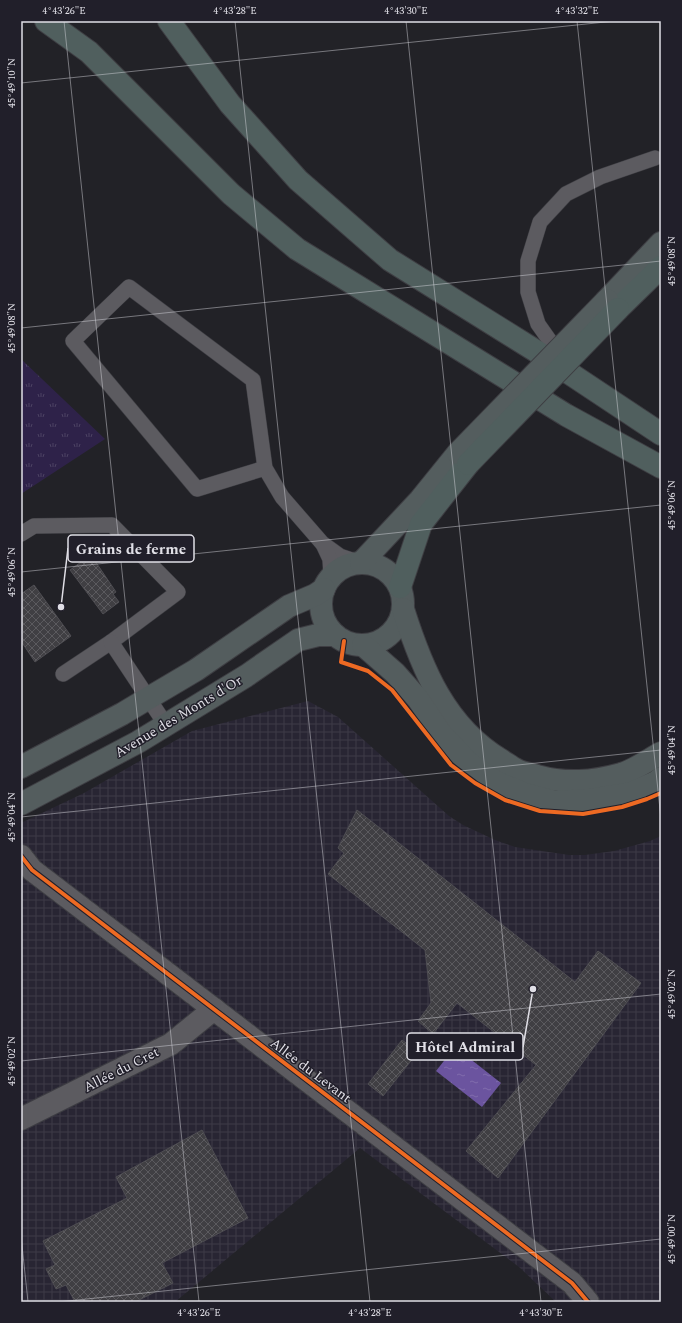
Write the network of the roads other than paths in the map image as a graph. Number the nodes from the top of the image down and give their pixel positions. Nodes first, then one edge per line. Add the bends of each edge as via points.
1 (46, 21) edge
2 (169, 21) edge
3 (655, 158) dead end
4 (661, 243) edge
5 (661, 267) edge
6 (613, 304) junction
7 (576, 378) junction
8 (661, 434) edge
9 (463, 459) junction
10 (661, 467) edge
11 (265, 468) junction
12 (21, 534) edge
13 (322, 543) junction
14 (361, 563) junction
15 (327, 583) junction
16 (400, 587) junction
17 (403, 609) junction
18 (335, 636) junction
19 (111, 642) junction
20 (363, 645) junction
21 (63, 674) dead end
22 (148, 699) junction
23 (166, 725) junction
24 (661, 753) edge
25 (21, 767) edge
26 (661, 778) edge
27 (21, 804) edge
28 (21, 856) edge
29 (214, 1009) junction
30 (21, 1119) edge
31 (588, 1302) edge

1 - 10 highway via 89,52 231,194 297,249 566,415
2 - 7 highway via 230,104 298,180 390,260
3 - 7 lane via 600,177 566,194 540,222 528,261 528,292 538,324
4 - 6 main road
5 - 6 highway
6 - 9 highway, bridge
7 - 8 highway
9 - 14 main road
9 - 16 highway via 420,524
11 - 11 lane via 253,380 129,287 73,341 196,489
11 - 13 lane via 282,497
12 - 19 lane via 34,526 112,525 178,592
13 - 14 lane via 340,556
13 - 15 lane via 330,560
14 - 15 main road via 349,564
14 - 16 main road via 380,566
15 - 18 main road via 321,601 322,614
15 - 22 main road via 315,595 290,606 196,670
16 - 17 main road
17 - 20 main road via 400,620 386,638 375,644
17 - 24 main road via 416,649 442,701 462,728 487,752 517,770 554,780 588,781 622,774
18 - 20 main road via 353,645
18 - 23 main road, Avenue des Monts d'Or via 318,635 298,640 246,676
19 - 21 lane
19 - 22 lane
20 - 26 main road via 395,673 418,699 442,735 469,763 496,782 525,794 555,802 631,793
22 - 23 lane
22 - 25 main road
23 - 27 main road, Avenue des Monts d'Or
28 - 29 street, Allée du Levant via 32,870
29 - 30 street, Allée du Cret via 171,1044
29 - 31 street, Allée du Levant via 572,1284

